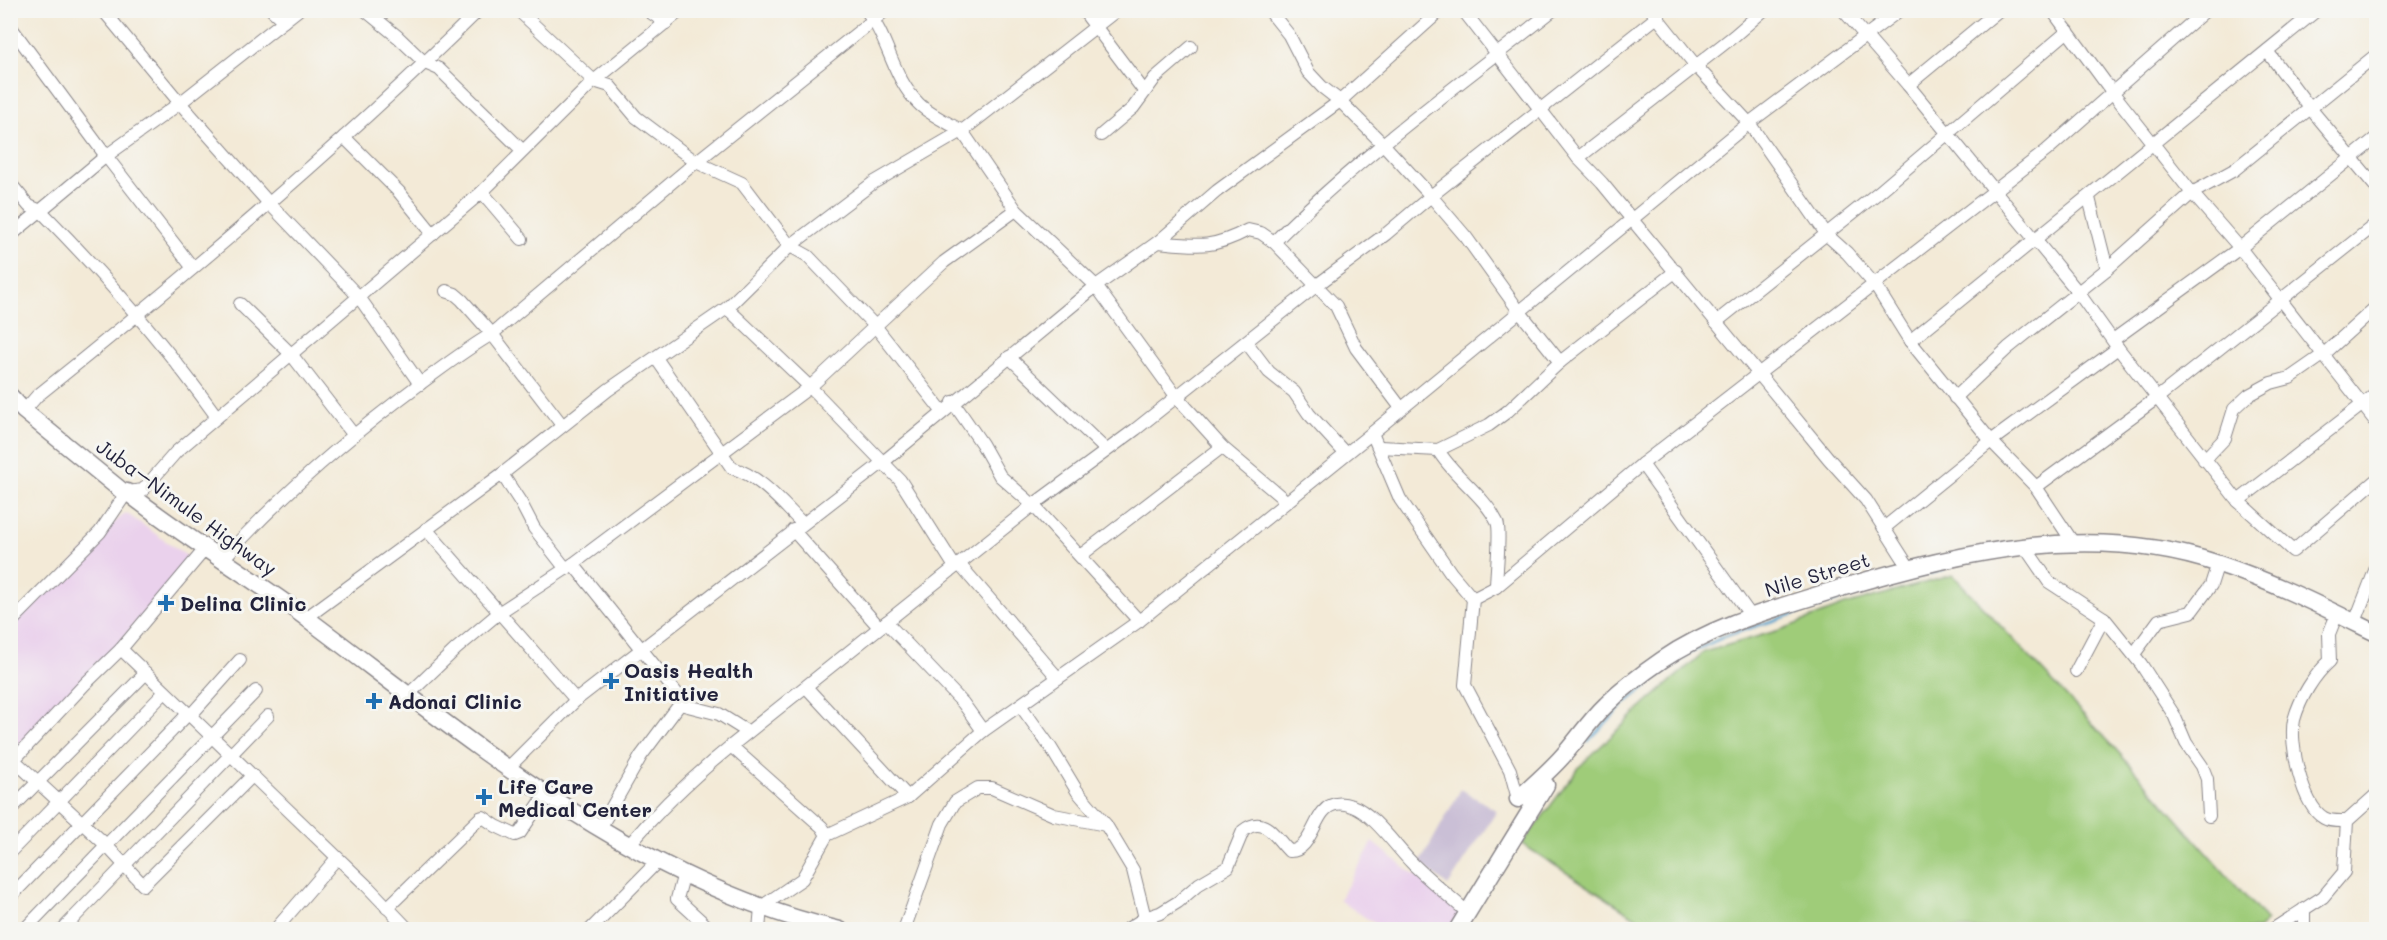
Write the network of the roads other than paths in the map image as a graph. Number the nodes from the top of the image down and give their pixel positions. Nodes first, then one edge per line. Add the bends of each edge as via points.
1 (103, 10) edge
2 (272, 10) edge
3 (298, 10) edge
4 (364, 10) edge
5 (479, 10) edge
6 (518, 10) edge
7 (647, 10) edge
8 (681, 10) edge
9 (866, 10) edge
10 (886, 10) edge
11 (1083, 10) edge
12 (1118, 10) edge
13 (1269, 10) edge
14 (1441, 10) edge
15 (1463, 10) edge
16 (1553, 10) edge
17 (1764, 10) edge
18 (1843, 10) edge
19 (1900, 10) edge
20 (1999, 10) edge
21 (2052, 10) edge
22 (2206, 10) edge
23 (2317, 10) edge
24 (1656, 13) edge
25 (874, 20) junction
26 (284, 21) junction
27 (666, 23) junction
28 (10, 26) edge
29 (1096, 27) junction
30 (2068, 31) junction
31 (1866, 36) junction
32 (1191, 47) dead end
33 (2267, 51) junction
34 (1498, 54) junction
35 (2376, 55) edge
36 (425, 63) junction
37 (1696, 66) junction
38 (594, 81) junction
39 (1908, 85) junction
40 (1144, 91) junction
41 (2113, 93) junction
42 (1340, 101) junction
43 (180, 103) junction
44 (1541, 108) junction
45 (2310, 108) junction
46 (1749, 123) junction
47 (962, 131) junction
48 (1949, 134) junction
49 (1101, 135) dead end
50 (344, 137) junction
51 (2376, 138) edge
52 (2155, 143) junction
53 (1384, 145) junction
54 (522, 150) junction
55 (106, 156) junction
56 (1578, 158) junction
57 (2352, 158) junction
58 (696, 162) junction
59 (10, 183) edge
60 (2376, 187) edge
61 (1996, 190) junction
62 (482, 192) junction
63 (2192, 193) junction
64 (1431, 196) junction
65 (2089, 198) junction
66 (268, 202) junction
67 (1016, 210) junction
68 (41, 211) junction
69 (1633, 220) junction
70 (2376, 224) edge
71 (433, 234) junction
72 (1827, 235) junction
73 (10, 236) edge
74 (522, 239) dead end
75 (2036, 240) junction
76 (1158, 242) junction
77 (1274, 242) junction
78 (790, 246) junction
79 (2240, 248) junction
80 (193, 268) junction
81 (2107, 269) junction
82 (1676, 271) junction
83 (1317, 285) junction
84 (1875, 285) junction
85 (1096, 286) junction
86 (446, 291) dead end
87 (2078, 292) junction
88 (359, 297) junction
89 (2281, 300) junction
90 (240, 304) dead end
91 (2376, 307) edge
92 (727, 308) junction
93 (1519, 311) junction
94 (139, 315) junction
95 (1716, 322) junction
96 (876, 327) junction
97 (492, 334) junction
98 (1910, 341) junction
99 (1246, 343) junction
100 (2116, 344) junction
101 (291, 354) junction
102 (2322, 355) junction
103 (1009, 357) junction
104 (656, 358) junction
105 (1560, 362) junction
106 (1758, 373) junction
107 (420, 384) junction
108 (810, 387) junction
109 (2376, 394) edge
110 (10, 396) edge
111 (1176, 396) junction
112 (1955, 398) junction
113 (2157, 398) junction
114 (953, 402) junction
115 (2362, 406) junction
116 (1401, 408) junction
117 (24, 411) junction
118 (942, 411) junction
119 (217, 417) junction
120 (2376, 422) edge
121 (562, 425) junction
122 (1372, 433) junction
123 (353, 434) junction
124 (1991, 441) junction
125 (1222, 447) junction
126 (1380, 447) junction
127 (1106, 450) junction
128 (1438, 450) junction
129 (1344, 452) dead end
130 (720, 454) junction
131 (2204, 460) junction
132 (882, 463) junction
133 (1642, 464) junction
134 (502, 474) junction
135 (2376, 480) edge
136 (2036, 487) junction
137 (127, 492) junction
138 (1286, 501) junction
139 (2238, 501) junction
140 (1033, 506) junction
141 (797, 527) junction
142 (1884, 528) junction
143 (426, 529) junction
144 (2074, 544) junction
145 (2025, 547) junction
146 (205, 549) junction
147 (1080, 556) junction
148 (223, 559) junction
149 (2218, 563) junction
150 (569, 566) junction
151 (957, 566) junction
152 (2376, 568) edge
153 (1910, 569) junction
154 (1496, 587) junction
155 (1473, 599) junction
156 (500, 612) junction
157 (2337, 614) junction
158 (1751, 616) junction
159 (306, 618) junction
160 (2104, 618) junction
161 (1139, 621) junction
162 (2355, 622) junction
163 (10, 623) edge
164 (883, 625) junction
165 (2376, 633) edge
166 (641, 648) junction
167 (121, 649) junction
168 (2134, 654) junction
169 (240, 660) dead end
170 (2076, 671) dead end
171 (146, 673) junction
172 (1058, 678) junction
173 (807, 688) junction
174 (256, 691) dead end
175 (165, 692) junction
176 (408, 695) junction
177 (576, 700) junction
178 (680, 704) junction
179 (1020, 705) junction
180 (189, 715) junction
181 (268, 716) dead end
182 (983, 731) junction
183 (748, 732) junction
184 (211, 736) junction
185 (731, 746) junction
186 (230, 755) junction
187 (12, 762) edge
188 (509, 767) junction
189 (252, 776) junction
190 (38, 783) junction
191 (546, 794) dead end
192 (2376, 795) edge
193 (908, 797) junction
194 (1518, 798) junction
195 (58, 802) junction
196 (10, 810) edge
197 (2209, 816) dead end
198 (2347, 821) junction
199 (81, 823) junction
200 (1106, 825) junction
201 (600, 828) junction
202 (827, 835) junction
203 (105, 844) junction
204 (629, 845) junction
205 (10, 852) edge
206 (337, 858) junction
207 (658, 861) junction
208 (125, 864) junction
209 (684, 873) junction
210 (10, 897) edge
211 (761, 907) junction
212 (387, 908) junction
213 (2304, 909) junction
214 (1467, 912) junction
215 (1145, 918) junction
216 (24, 930) edge
217 (62, 930) edge
218 (275, 930) edge
219 (409, 930) edge
220 (590, 930) edge
221 (711, 930) edge
222 (759, 930) edge
223 (840, 930) edge
224 (904, 930) edge
225 (1126, 930) edge
226 (1458, 930) edge
227 (2272, 930) edge
228 (2304, 930) edge

1 - 43 street
2 - 26 street
3 - 26 street
4 - 36 street
5 - 36 street
6 - 38 street
7 - 27 street
8 - 27 street
9 - 25 street
10 - 25 street
11 - 29 street
12 - 29 street
13 - 42 street via 1289,35 1308,72
14 - 42 street
15 - 34 street
16 - 34 street
17 - 37 street
18 - 31 street
19 - 31 street
20 - 39 street
21 - 30 street
22 - 41 street
23 - 33 street
24 - 37 street
24 - 44 street
25 - 47 street via 898,73 919,104
25 - 58 street
26 - 43 street
27 - 38 street
28 - 55 street
29 - 40 street
29 - 47 street
30 - 41 street
30 - 48 street
31 - 39 street
31 - 46 street
32 - 40 street
33 - 45 street
33 - 52 street
34 - 44 street
34 - 53 street
35 - 45 street
36 - 50 street
36 - 54 street via 439,69
37 - 46 street
37 - 56 street
38 - 54 street
38 - 58 street via 610,86 636,117
39 - 48 street
40 - 49 street via 1133,108
41 - 52 street
41 - 61 street
42 - 53 street
42 - 76 street via 1217,190
43 - 55 street
43 - 66 street
44 - 56 street
44 - 64 street
45 - 57 street
45 - 63 street via 2234,170
46 - 69 street
46 - 72 street
47 - 67 street
47 - 78 street via 873,183
48 - 61 street
48 - 72 street
50 - 66 street
50 - 71 street via 399,192
51 - 57 street
52 - 63 street
52 - 65 street
53 - 64 street
53 - 77 street
54 - 62 street
55 - 68 street
55 - 80 street
56 - 69 street
57 - 60 street
57 - 79 street
58 - 78 street via 742,183
58 - 97 street
59 - 68 street via 29,206
61 - 75 street
61 - 84 street
62 - 71 street
62 - 74 street
63 - 79 street
63 - 81 street
64 - 83 street
64 - 93 street
65 - 75 street
65 - 81 street
66 - 80 street
66 - 88 street
67 - 85 street
67 - 96 street via 944,262
68 - 73 street
68 - 94 street
69 - 82 street
69 - 93 street
70 - 89 street
71 - 88 street
72 - 84 street
72 - 95 street
75 - 87 street
75 - 98 street
76 - 77 street via 1208,246 1248,230
76 - 85 street
77 - 83 street
78 - 92 street
78 - 96 street via 808,256
79 - 89 street
79 - 100 street
80 - 94 street
81 - 87 street
82 - 95 street
82 - 105 street
83 - 99 street
83 - 116 street via 1336,306 1356,348
84 - 98 street
84 - 106 street
85 - 103 street
85 - 111 street
86 - 97 street via 462,300
87 - 100 street
87 - 112 street via 2008,348
88 - 101 street
88 - 107 street
89 - 102 street
89 - 113 street
90 - 101 street
91 - 102 street
92 - 104 street
92 - 108 street
93 - 105 street
93 - 116 street
94 - 117 street via 37,396
94 - 119 street
95 - 106 street
96 - 108 street
96 - 118 street
97 - 107 street
97 - 121 street
98 - 112 street
99 - 111 street
99 - 129 street
100 - 113 street
100 - 124 street
101 - 119 street
101 - 123 street
102 - 115 street
102 - 131 street via 2290,378 2249,395 2234,409 2225,438
103 - 114 street
103 - 127 street
104 - 121 street
104 - 130 street
105 - 128 street via 1489,425
106 - 133 street
106 - 142 street via 1866,500
107 - 123 street
108 - 130 street
108 - 132 street
109 - 115 street
110 - 117 main road, Juba–Nimule Highway
111 - 125 street
111 - 127 street
112 - 124 street
113 - 131 street
113 - 136 street
114 - 118 street
114 - 140 street via 1000,476
115 - 120 street
115 - 139 street
116 - 122 street
117 - 137 main road, Juba–Nimule Highway
118 - 132 street
119 - 137 street via 176,452 143,490
121 - 134 street
122 - 126 street
122 - 138 street
123 - 148 street via 278,501
124 - 136 street
124 - 142 street
125 - 138 street
125 - 147 street
126 - 128 street
126 - 155 street via 1400,499
127 - 140 street
128 - 154 street via 1498,523
130 - 141 street via 732,468 763,486
130 - 150 street
131 - 139 street
132 - 141 street
132 - 151 street via 900,480
133 - 154 street
133 - 158 street
134 - 143 street
134 - 150 street via 534,528
135 - 139 street via 2293,551
136 - 144 street
137 - 146 main road, Juba–Nimule Highway
137 - 163 street via 100,532
138 - 161 street
140 - 147 street
140 - 151 street
141 - 164 street
141 - 166 street
142 - 153 street
143 - 156 street
143 - 159 street
144 - 145 main road, Nile Street
144 - 149 main road, Nile Street via 2147,548
145 - 153 main road, Nile Street via 1956,557
145 - 160 street via 2049,582
146 - 148 main road, Juba–Nimule Highway
146 - 167 street
147 - 161 street
148 - 159 main road, Juba–Nimule Highway
149 - 157 main road, Nile Street
149 - 168 street via 2211,585 2191,612 2159,620
150 - 156 street
150 - 166 street
151 - 164 street
151 - 172 street
152 - 162 street
153 - 158 main road, Nile Street
154 - 155 street
155 - 194 street via 1465,685 1510,770
156 - 176 street
156 - 177 street
157 - 162 main road, Nile Street
157 - 198 street via 2329,634 2330,661 2319,670 2305,695 2292,731 2309,803 2324,818
158 - 194 main road, Nile Street via 1698,637 1638,678 1606,705 1560,759
159 - 176 main road, Juba–Nimule Highway
160 - 168 street
160 - 170 street
161 - 172 street
162 - 165 main road, Nile Street
164 - 173 street
164 - 182 street via 963,703
166 - 177 street
166 - 178 street via 678,695
167 - 171 street
167 - 187 street
168 - 197 street via 2202,766 2207,779
169 - 180 street
171 - 175 street
171 - 190 street
172 - 179 street
173 - 183 street
173 - 193 street
174 - 184 street
175 - 180 street
175 - 195 street
176 - 188 main road, Juba–Nimule Highway
177 - 188 street
178 - 183 street via 719,714
178 - 201 street via 641,756
179 - 182 street
179 - 200 street via 1077,791
180 - 184 street
180 - 199 street
181 - 186 street
182 - 193 street
183 - 185 street
184 - 186 street
184 - 203 street
185 - 202 street
185 - 204 street via 690,780
186 - 189 street
186 - 208 street
187 - 190 street
188 - 201 main road, Juba–Nimule Highway
189 - 206 street
189 - 208 street via 143,885
190 - 195 street
190 - 196 street
191 - 212 street via 515,835 480,818
192 - 198 street
193 - 202 street
194 - 214 main road via 1546,784
195 - 199 street
195 - 205 street
198 - 213 street via 2344,872 2323,897
199 - 203 street
199 - 210 street
200 - 215 street via 1133,870
200 - 224 street via 1054,815 992,788 978,789 955,802 942,824
201 - 204 main road, Juba–Nimule Highway
202 - 211 street via 802,879
203 - 208 street
203 - 216 street
204 - 207 main road, Juba–Nimule Highway
206 - 212 street
206 - 218 street
207 - 209 main road, Juba–Nimule Highway
207 - 220 street
208 - 217 street
209 - 211 main road, Juba–Nimule Highway
209 - 221 street via 677,898
211 - 222 street
211 - 223 main road, Juba–Nimule Highway
212 - 219 street
213 - 227 street
213 - 228 street
214 - 215 street via 1367,816 1353,806 1338,803 1323,812 1304,845 1294,852 1275,832 1254,825 1248,827 1228,867 1178,902
214 - 226 main road
215 - 225 street

